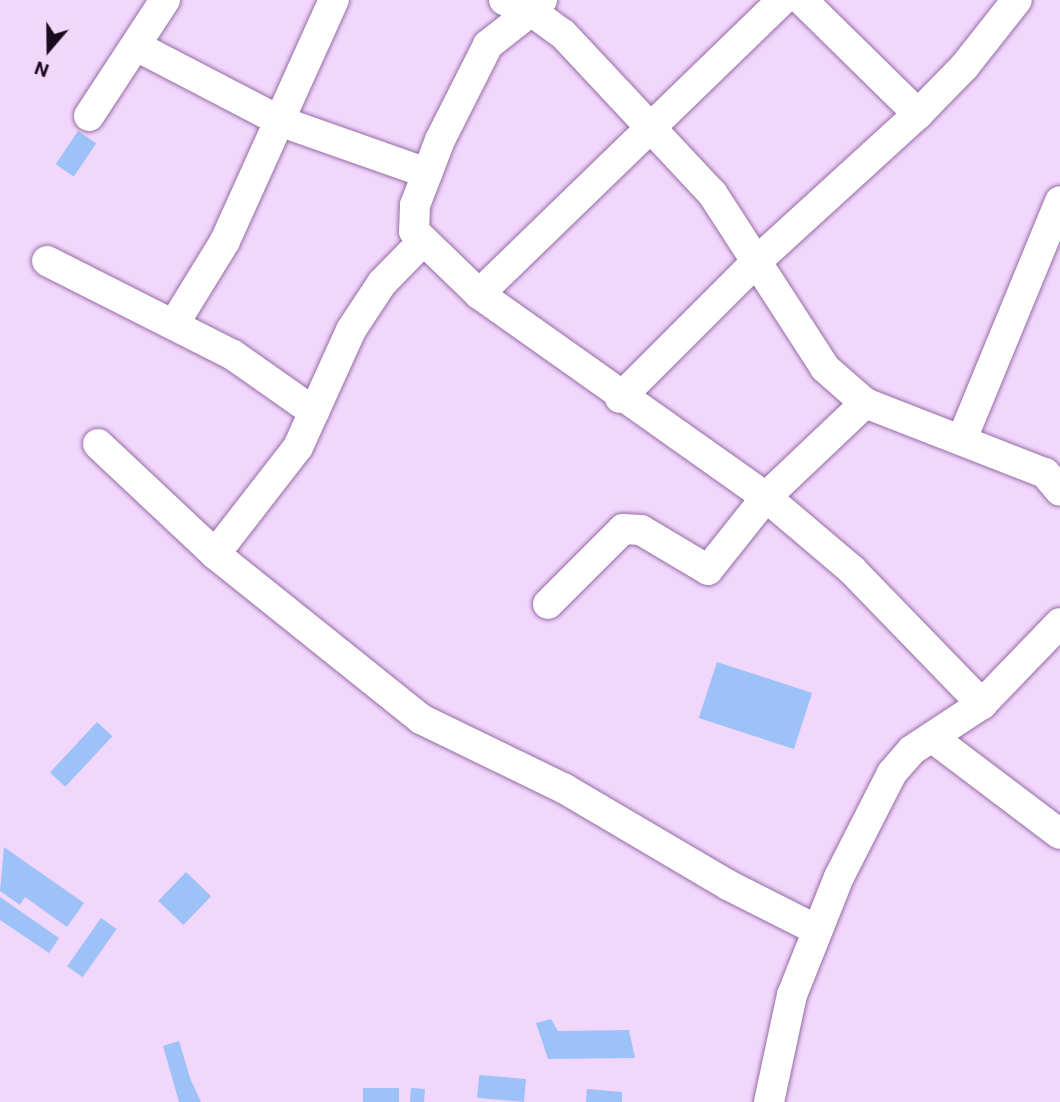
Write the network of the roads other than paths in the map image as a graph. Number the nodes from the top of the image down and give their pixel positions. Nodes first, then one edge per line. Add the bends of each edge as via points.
1 (165, 0) edge
2 (334, 0) edge
3 (782, 0) edge
4 (803, 0) edge
5 (1017, 0) edge
6 (526, 4) edge
7 (138, 47) junction
8 (918, 114) junction
9 (89, 116) dead end
10 (282, 122) junction
11 (652, 131) junction
12 (427, 173) junction
13 (1060, 201) edge
14 (422, 242) junction
15 (758, 260) junction
16 (47, 261) dead end
17 (479, 294) junction
18 (174, 324) junction
19 (620, 398) junction
20 (865, 403) junction
21 (314, 411) junction
22 (962, 439) junction
23 (98, 444) dead end
24 (1058, 478) edge
25 (766, 496) junction
26 (215, 554) junction
27 (548, 604) dead end
28 (1060, 622) edge
29 (982, 704) junction
30 (933, 738) junction
31 (1060, 834) edge
32 (817, 930) junction
33 (769, 1102) edge

1 - 7 street
2 - 10 street
3 - 11 street
4 - 8 street
5 - 8 street via 964,67
6 - 11 street via 563,34
6 - 12 street via 488,45
7 - 9 street
7 - 10 street
8 - 15 street
10 - 12 street
10 - 18 street via 225,241
11 - 15 street via 712,193
11 - 17 street
12 - 14 street via 415,205 414,231
13 - 22 street
14 - 17 street
14 - 21 street via 382,283 351,330
15 - 19 street
15 - 20 street via 825,368
16 - 18 street
17 - 19 street
18 - 21 street via 233,355
19 - 25 street
20 - 22 street
20 - 25 street
21 - 26 street via 299,447
22 - 24 street
23 - 26 street
25 - 27 street via 708,570 640,530 623,529
25 - 29 street via 852,570
26 - 32 street via 452,738 565,789 728,885
28 - 29 street
29 - 30 street
30 - 31 street
30 - 32 street via 912,750 892,773
32 - 33 street via 792,995

